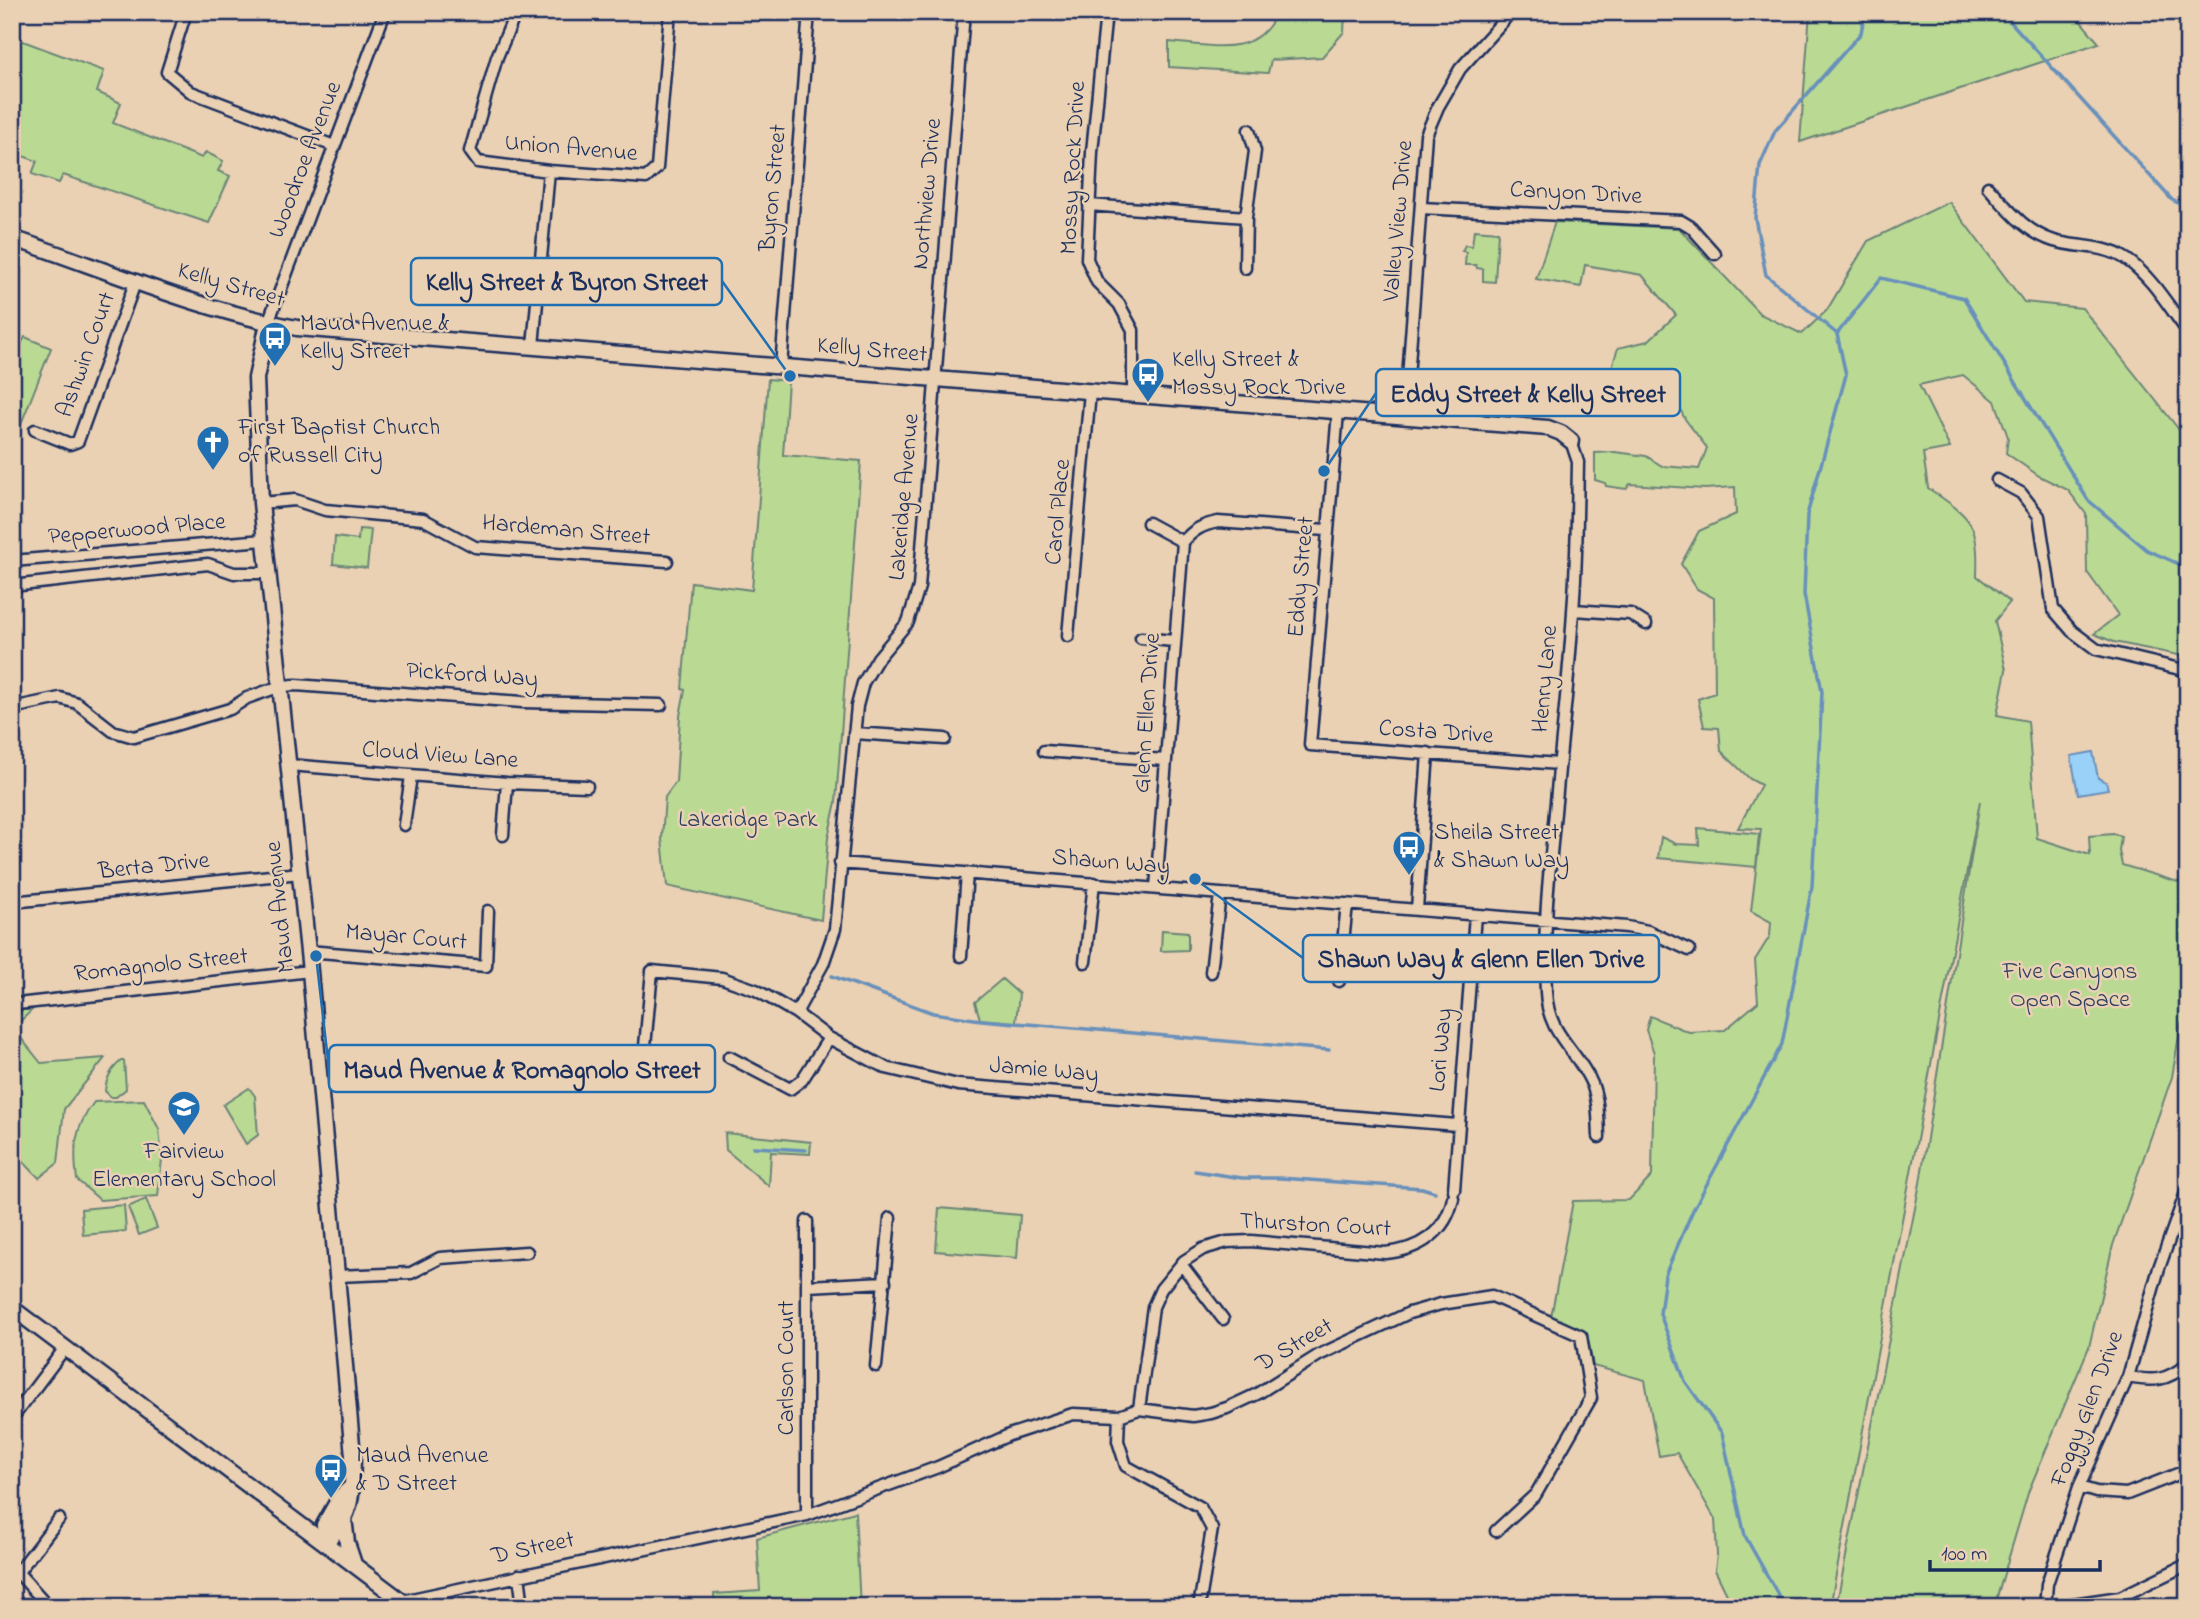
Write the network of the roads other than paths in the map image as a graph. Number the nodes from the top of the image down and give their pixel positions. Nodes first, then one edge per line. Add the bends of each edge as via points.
1 (186, 12) edge
2 (385, 12) edge
3 (516, 12) edge
4 (670, 12) edge
5 (809, 12) edge
6 (964, 12) edge
7 (1106, 12) edge
8 (1508, 12) edge
9 (1249, 130) dead end
10 (334, 146) junction
11 (549, 171) junction
12 (1988, 187) dead end
13 (1088, 205) junction
14 (1421, 208) junction
15 (1246, 217) junction
16 (12, 238) edge
17 (1715, 254) dead end
18 (1245, 268) dead end
19 (136, 280) junction
20 (268, 323) junction
21 (2188, 332) edge
22 (533, 346) junction
23 (781, 367) junction
24 (936, 379) junction
25 (1090, 392) junction
26 (1133, 395) junction
27 (1338, 412) junction
28 (1405, 418) junction
29 (35, 429) dead end
30 (1571, 441) joint
31 (1997, 480) dead end
32 (261, 503) junction
33 (1148, 523) dead end
34 (1326, 530) junction
35 (264, 540) junction
36 (1183, 542) junction
37 (12, 561) edge
38 (667, 561) dead end
39 (268, 573) junction
40 (12, 586) edge
41 (1574, 610) junction
42 (1646, 624) dead end
43 (1068, 636) dead end
44 (1140, 638) dead end
45 (1174, 641) junction
46 (2188, 671) edge
47 (281, 686) junction
48 (661, 705) dead end
49 (12, 708) edge
50 (854, 733) junction
51 (945, 739) dead end
52 (1310, 745) joint
53 (1044, 751) dead end
54 (1428, 752) junction
55 (1166, 760) junction
56 (1559, 764) junction
57 (289, 765) junction
58 (411, 776) junction
59 (507, 783) junction
60 (587, 786) dead end
61 (404, 825) dead end
62 (503, 835) dead end
63 (840, 863) junction
64 (300, 873) junction
65 (967, 873) junction
66 (1094, 883) junction
67 (1156, 888) junction
68 (1220, 894) junction
69 (12, 902) edge
70 (1347, 904) junction
71 (1417, 909) junction
72 (488, 911) dead end
73 (1475, 915) junction
74 (1546, 921) junction
75 (1689, 950) dead end
76 (308, 951) junction
77 (961, 956) dead end
78 (1085, 962) dead end
79 (310, 971) junction
80 (1211, 972) dead end
81 (1339, 981) dead end
82 (17, 1003) dead end
83 (796, 1013) junction
84 (829, 1038) junction
85 (644, 1057) dead end
86 (729, 1057) dead end
87 (1457, 1125) junction
88 (1599, 1137) dead end
89 (2188, 1187) edge
90 (1453, 1194) joint
91 (890, 1218) dead end
92 (807, 1221) dead end
93 (527, 1252) dead end
94 (1181, 1264) junction
95 (337, 1276) junction
96 (884, 1282) junction
97 (808, 1286) junction
98 (12, 1308) edge
99 (1223, 1319) dead end
100 (65, 1348) junction
101 (2188, 1364) edge
102 (876, 1366) dead end
103 (2128, 1377) junction
104 (1139, 1409) junction
105 (16, 1413) dead end
106 (1119, 1416) junction
107 (2188, 1469) edge
108 (2079, 1487) junction
109 (350, 1488) junction
110 (807, 1515) junction
111 (344, 1518) junction
112 (59, 1519) dead end
113 (1496, 1531) dead end
114 (326, 1543) junction
115 (354, 1564) junction
116 (2188, 1564) edge
117 (15, 1569) edge
118 (519, 1575) junction
119 (404, 1604) edge
120 (49, 1607) edge
121 (523, 1607) edge
122 (1199, 1607) edge
123 (2045, 1607) edge
124 (2052, 1607) edge

1 - 10 street via 167,72 175,80 191,92
2 - 10 street, Woodroe Avenue
3 - 11 street, Union Avenue via 497,57 470,151 478,162
4 - 11 street, Union Avenue via 657,168 646,177
5 - 23 street, Byron Street
6 - 24 street, Northview Drive
7 - 13 street, Mossy Rock Drive
8 - 14 street, Valley View Drive via 1460,69 1438,107 1426,135
9 - 15 street via 1255,151
10 - 20 street, Woodroe Avenue
11 - 22 street
12 - 21 street via 2023,226 2053,241 2103,249 2124,258 2147,276
13 - 15 street
13 - 26 street, Mossy Rock Drive via 1087,259 1097,282 1119,304 1133,330
14 - 17 street, Canyon Drive via 1681,221
14 - 28 street, Valley View Drive
15 - 18 street
16 - 19 street, Kelly Street
19 - 20 street, Kelly Street
19 - 29 street, Ashwin Court via 78,441 70,444
20 - 22 street, Kelly Street
20 - 32 street, Maud Avenue via 256,378
22 - 23 street, Kelly Street
23 - 24 street, Kelly Street
24 - 25 street, Kelly Street
24 - 50 street, Lakeridge Avenue via 919,587 908,622 863,683
25 - 26 street, Kelly Street
25 - 43 street, Carol Place
26 - 27 street, Kelly Street
27 - 28 street, Kelly Street
27 - 34 street, Eddy Street
28 - 30 street, Kelly Street via 1549,428
30 - 41 street, Henry Lane via 1578,462
31 - 46 street via 2021,493 2039,516 2053,609 2072,631 2096,649
32 - 35 street, Maud Avenue
32 - 38 street, Hardeman Street via 295,500 325,510 423,519 475,547
33 - 36 street
34 - 36 street via 1218,522 1203,525
34 - 52 street, Eddy Street
35 - 37 street, Pepperwood Place
35 - 39 street, Maud Avenue
36 - 45 street, Glenn Ellen Drive
39 - 40 street via 234,573 208,564
39 - 47 street, Maud Avenue
41 - 42 street via 1630,614
41 - 56 street, Henry Lane
44 - 45 street
45 - 55 street, Glenn Ellen Drive
47 - 48 street, Pickford Way via 522,702
47 - 49 street, Pickford Way via 230,709 134,737 113,731 77,703 60,698
47 - 57 street, Maud Avenue
50 - 51 street
50 - 63 street, Lakeridge Avenue
52 - 54 street, Costa Drive
53 - 55 street
54 - 56 street, Costa Drive
54 - 71 street
55 - 67 street, Glenn Ellen Drive
56 - 74 street, Henry Lane
57 - 58 street, Cloud View Lane
57 - 64 street, Maud Avenue
58 - 59 street, Cloud View Lane
58 - 61 street
59 - 60 street, Cloud View Lane
59 - 62 street
63 - 65 street, Shawn Way
63 - 83 street, Lakeridge Avenue via 835,929 823,964
64 - 69 street, Berta Drive
64 - 76 street, Maud Avenue
65 - 66 street, Shawn Way
65 - 77 street
66 - 67 street, Shawn Way
66 - 78 street
67 - 68 street, Shawn Way
68 - 70 street, Shawn Way
68 - 80 street
70 - 71 street, Shawn Way
70 - 81 street
71 - 73 street, Shawn Way
72 - 76 street, Mayar Court via 486,966
73 - 74 street, Shawn Way
73 - 87 street, Lori Way
74 - 75 street, Shawn Way via 1648,931
74 - 88 street, Henry Lane via 1546,1006 1554,1028 1594,1087
76 - 79 street, Maud Avenue
79 - 82 street, Romagnolo Street
79 - 95 street, Maud Avenue
83 - 84 street, Jamie Way
83 - 85 street, Jamie Way via 756,990 722,978 652,971
84 - 86 street via 802,1080 790,1089
84 - 87 street, Jamie Way via 886,1068 958,1085
87 - 90 street, Lori Way
89 - 103 street, Foggy Glen Drive
90 - 94 street, Thurston Court via 1447,1217 1434,1234 1400,1252 1227,1242 1203,1249
91 - 96 street
92 - 97 street, Carlson Court
93 - 95 street via 440,1258 411,1273
94 - 99 street
94 - 104 street, Thurston Court via 1153,1307
95 - 109 street, Maud Avenue via 353,1456
96 - 97 street
96 - 102 street
97 - 110 street, Carlson Court
98 - 100 street, D Street
100 - 105 street
100 - 114 street, D Street
101 - 103 street via 2171,1377 2148,1381
103 - 108 street, Foggy Glen Drive
104 - 106 street, D Street
104 - 113 street, D Street via 1193,1416 1227,1408 1319,1355 1409,1313 1492,1296 1581,1336 1591,1398 1536,1494
106 - 110 street, D Street via 1073,1414
106 - 122 street via 1118,1441 1126,1466 1200,1507 1212,1529
107 - 108 street via 2127,1494
108 - 123 street, Foggy Glen Drive via 2047,1584
109 - 111 street, Maud Avenue via 352,1502
109 - 114 street via 324,1525
110 - 118 street, D Street
111 - 114 street, Maud Avenue
111 - 115 street
112 - 117 street
114 - 115 street, D Street
115 - 119 street, D Street
116 - 124 street via 2120,1597
117 - 120 street
118 - 119 street, D Street
118 - 121 street

